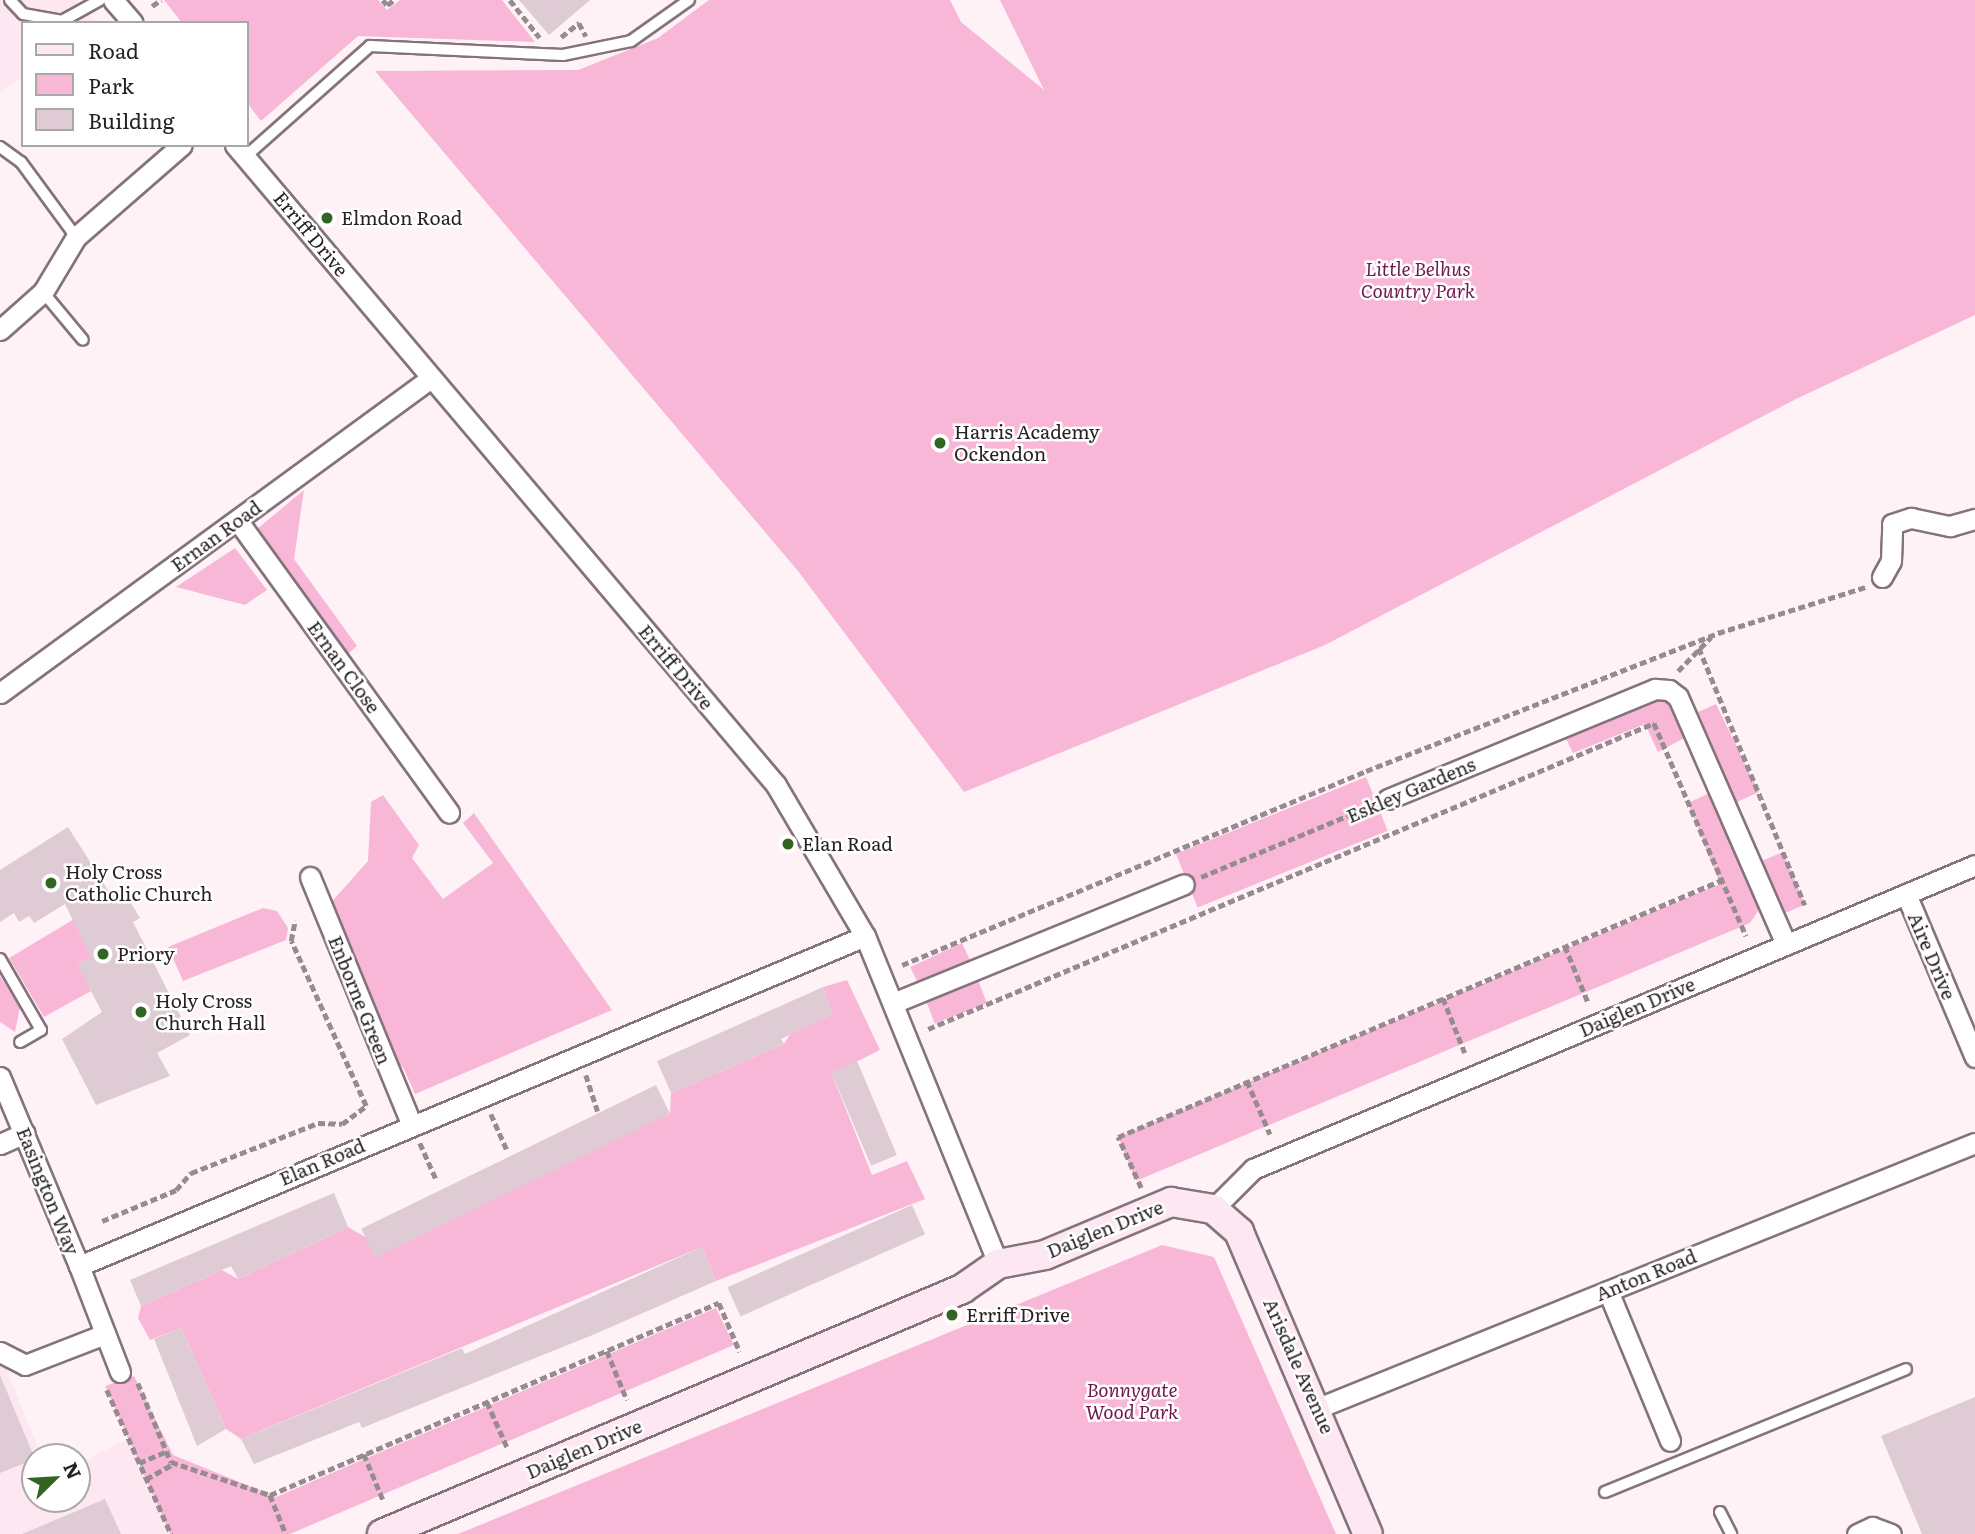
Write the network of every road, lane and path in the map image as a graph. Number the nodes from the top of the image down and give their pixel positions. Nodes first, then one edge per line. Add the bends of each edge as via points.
1 (10, 0) edge
2 (100, 0) edge
3 (113, 0) edge
4 (160, 0) edge
5 (383, 0) edge
6 (394, 0) edge
7 (510, 0) edge
8 (689, 0) edge
9 (152, 6) dead end
10 (57, 21) edge
11 (64, 21) edge
12 (130, 21) edge
13 (558, 39) dead end
14 (548, 47) dead end
15 (595, 51) junction
16 (248, 145) edge
17 (0, 147) edge
18 (180, 147) edge
19 (240, 151) edge
20 (76, 237) junction
21 (43, 292) junction
22 (0, 330) edge
23 (83, 340) dead end
24 (431, 378) junction
25 (1975, 519) edge
26 (238, 521) junction
27 (1882, 577) joint
28 (1720, 632) junction
29 (1699, 648) junction
30 (1669, 690) junction
31 (0, 693) edge
32 (1388, 799) joint
33 (449, 813) dead end
34 (1975, 865) edge
35 (310, 877) dead end
36 (1722, 880) junction
37 (1184, 884) joint
38 (1906, 894) junction
39 (1805, 905) dead end
40 (295, 920) dead end
41 (865, 936) junction
42 (1746, 936) dead end
43 (1786, 944) junction
44 (1565, 946) junction
45 (0, 959) edge
46 (902, 965) dead end
47 (1443, 998) junction
48 (1588, 1002) dead end
49 (893, 1003) junction
50 (928, 1029) dead end
51 (20, 1042) dead end
52 (1465, 1053) dead end
53 (578, 1055) junction
54 (1975, 1057) edge
55 (0, 1077) edge
56 (1247, 1082) junction
57 (482, 1094) junction
58 (598, 1111) dead end
59 (411, 1123) junction
60 (25, 1133) junction
61 (1270, 1134) dead end
62 (1975, 1143) edge
63 (0, 1144) edge
64 (507, 1150) dead end
65 (436, 1179) dead end
66 (1141, 1188) dead end
67 (1213, 1209) junction
68 (102, 1221) dead end
69 (998, 1264) junction
70 (79, 1266) junction
71 (1608, 1291) junction
72 (105, 1334) junction
73 (607, 1351) junction
74 (0, 1352) edge
75 (740, 1352) dead end
76 (1906, 1369) dead end
77 (127, 1374) joint
78 (105, 1386) dead end
79 (627, 1400) dead end
80 (487, 1402) junction
81 (1318, 1408) junction
82 (1670, 1441) joint
83 (508, 1450) dead end
84 (167, 1451) junction
85 (364, 1454) junction
86 (1679, 1461) junction
87 (139, 1463) junction
88 (176, 1463) junction
89 (145, 1479) junction
90 (1605, 1492) dead end
91 (270, 1495) junction
92 (384, 1502) dead end
93 (1720, 1512) dead end
94 (172, 1534) edge
95 (286, 1534) edge
96 (382, 1534) edge
97 (1368, 1534) edge
98 (1731, 1534) edge
99 (1857, 1534) edge
100 (1891, 1534) edge

1 - 10 lane via 23,14
2 - 11 lane
3 - 12 street
4 - 9 path
5 - 6 path via 387,5
7 - 14 path
8 - 15 lane via 631,41
13 - 15 path via 579,23
15 - 16 lane via 563,55 370,46
17 - 20 lane via 21,162
18 - 20 street
19 - 24 street, Erriff Drive
20 - 21 street
21 - 22 street
21 - 23 lane
24 - 26 street, Ernan Road
24 - 41 street, Erriff Drive via 776,785
25 - 27 street via 1950,526 1911,518 1892,524 1891,561
26 - 31 street, Ernan Road
26 - 33 street, Ernan Close
27 - 28 path via 1860,592
28 - 29 path
28 - 46 path via 1366,771
29 - 30 path
29 - 39 path
30 - 32 street, Eskley Gardens via 1655,689
30 - 43 street via 1678,697
32 - 37 path, Eskley Gardens
34 - 38 street, Daiglen Drive
35 - 59 street, Enborne Green
36 - 42 path
36 - 44 path
36 - 50 path via 1654,723
37 - 49 street
38 - 43 street, Daiglen Drive
38 - 54 street, Aire Drive
40 - 68 path via 291,941 366,1106 342,1125 318,1123 191,1173 176,1189
41 - 49 street, Erriff Drive
41 - 53 street, Elan Road
43 - 67 street, Daiglen Drive via 1254,1169
44 - 47 path
44 - 48 path
45 - 51 lane via 41,1030
47 - 52 path
47 - 56 path
49 - 69 street, Erriff Drive
53 - 57 street, Elan Road
53 - 58 path
55 - 60 street, Easington Way
56 - 61 path
56 - 66 path via 1118,1137
57 - 59 street, Elan Road
57 - 64 path
59 - 65 path
59 - 70 street, Elan Road
60 - 63 street
60 - 70 street, Easington Way
62 - 71 street, Anton Road
67 - 69 street, Daiglen Drive via 1171,1202 1045,1255
67 - 81 street, Arisdale Avenue via 1239,1232
69 - 96 street, Daiglen Drive via 962,1289
70 - 72 street
71 - 81 street, Anton Road
71 - 82 street
72 - 74 street via 25,1365
72 - 77 street
73 - 75 path via 719,1303
73 - 79 path
73 - 80 path
76 - 86 lane
77 - 84 path
78 - 87 path
80 - 83 path
80 - 85 path
81 - 97 street, Arisdale Avenue
82 - 86 lane
84 - 87 path
84 - 88 path
85 - 91 path
85 - 92 path
86 - 90 lane
87 - 89 path
88 - 89 path
88 - 91 path
89 - 94 path
91 - 95 path
93 - 98 lane
99 - 100 street via 1872,1527

